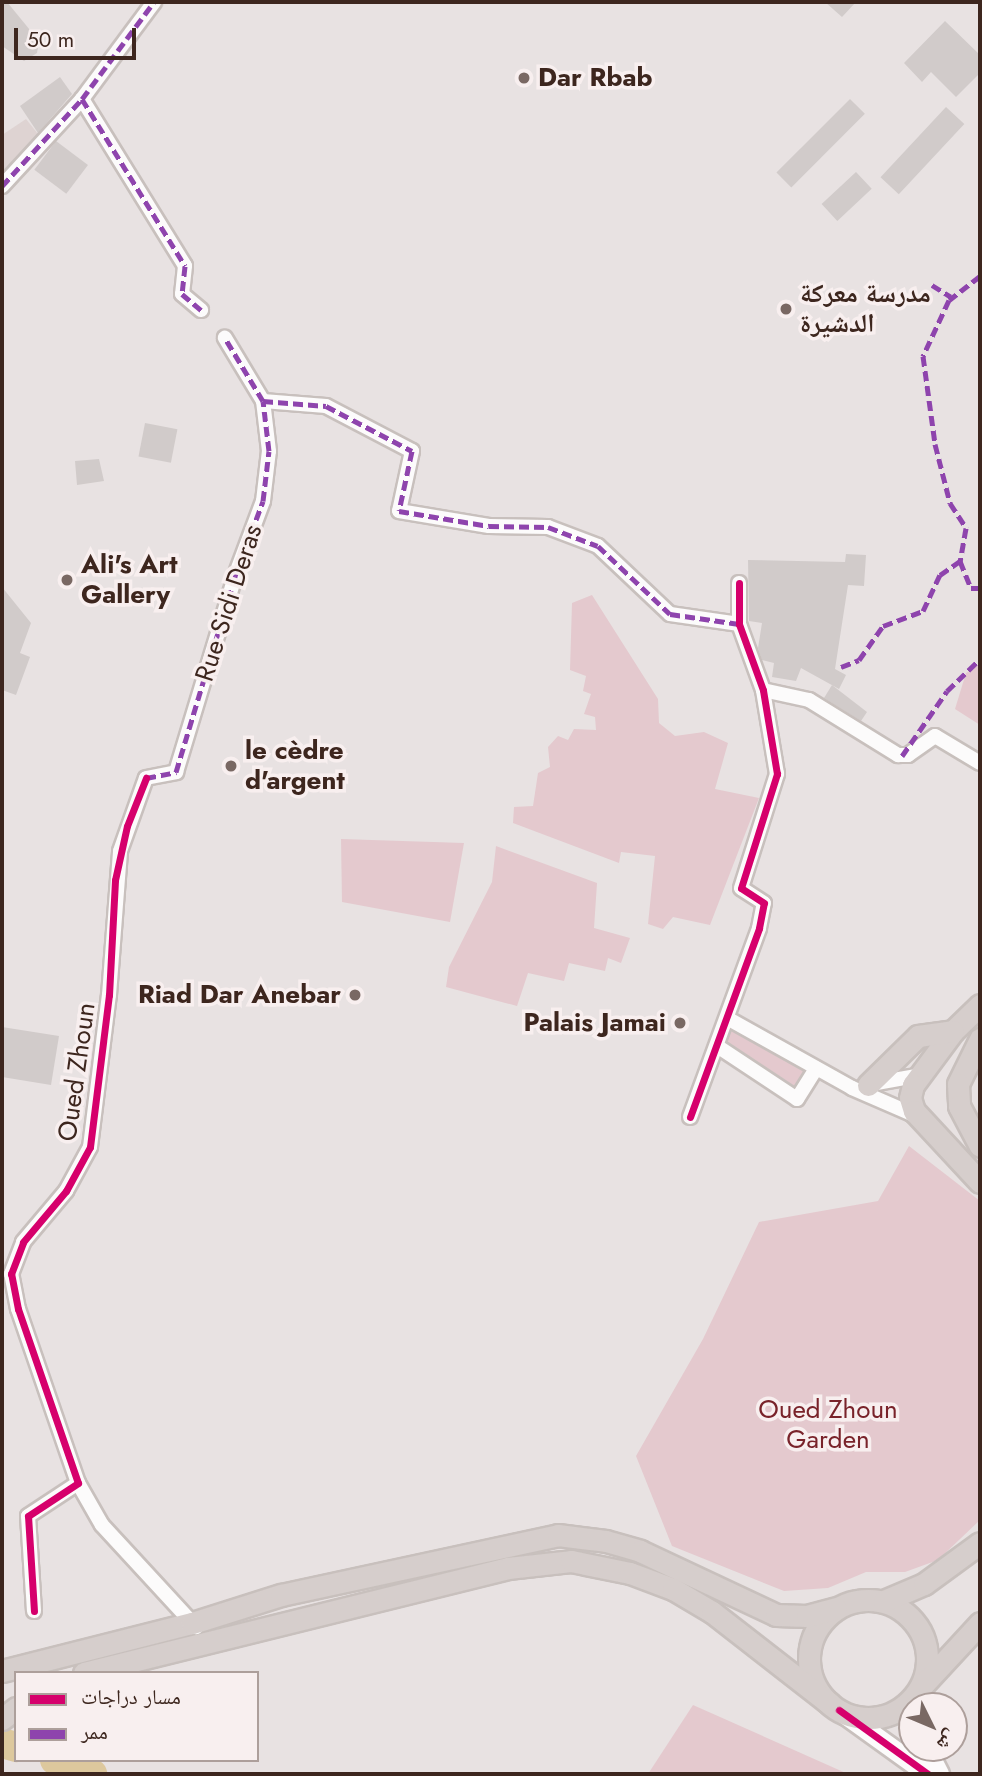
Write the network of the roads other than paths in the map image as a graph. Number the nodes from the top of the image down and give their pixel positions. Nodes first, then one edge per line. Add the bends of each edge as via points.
1 (154, 2) edge
2 (82, 99) junction
3 (2, 186) edge
4 (201, 310) dead end
5 (225, 338) dead end
6 (263, 401) junction
7 (739, 583) dead end
8 (738, 624) junction
9 (762, 690) junction
10 (980, 763) edge
11 (146, 778) joint
12 (980, 1004) edge
13 (727, 1018) junction
14 (953, 1031) junction
15 (980, 1039) edge
16 (717, 1046) junction
17 (816, 1068) junction
18 (924, 1074) junction
19 (860, 1087) junction
20 (690, 1118) dead end
21 (922, 1119) junction
22 (980, 1146) edge
23 (980, 1182) edge
24 (78, 1483) junction
25 (980, 1543) edge
26 (884, 1601) junction
27 (836, 1608) junction
28 (34, 1611) dead end
29 (192, 1623) junction
30 (980, 1623) edge
31 (211, 1644) junction
32 (2, 1671) edge
33 (93, 1671) edge
34 (918, 1692) edge
35 (921, 1692) edge
36 (834, 1707) junction
37 (898, 1710) edge
38 (928, 1774) edge

1 - 2 street
2 - 3 street
2 - 4 street via 185,266 182,294
5 - 6 street
6 - 8 street via 327,406 412,451 400,511 489,526 548,527 598,546 670,614
6 - 11 street, Rue Sidi Deras via 269,451 263,501 235,576 176,772
7 - 8 street
8 - 9 street
9 - 10 street via 809,700 898,755 908,755 935,736
9 - 13 street via 777,774 741,888 765,906
11 - 24 street, Oued Zhoun via 127,826 115,880 111,974 90,1147 66,1191 28,1234 11,1274 18,1309
12 - 14 main road
13 - 16 street
13 - 17 street
14 - 18 main road
14 - 19 main road via 918,1036
15 - 22 main road via 958,1084 959,1106
16 - 17 street via 797,1099
16 - 20 street
17 - 19 street
18 - 19 street
18 - 21 main road via 910,1098
19 - 21 street
21 - 23 main road
24 - 28 street via 29,1516
24 - 29 street, Oued Zhoun via 102,1525
25 - 26 main road via 924,1584
26 - 27 main road via 860,1600
26 - 34 main road via 904,1611 922,1634 927,1663
27 - 29 main road via 807,1616 776,1615 640,1551 558,1535 281,1595
27 - 36 main road via 817,1628 809,1654 813,1682
29 - 31 street, Oued Zhoun
29 - 32 main road
30 - 35 main road
31 - 33 main road
31 - 36 main road via 508,1568 571,1561 630,1573 673,1589 712,1612
36 - 37 main road via 877,1717
36 - 38 street

